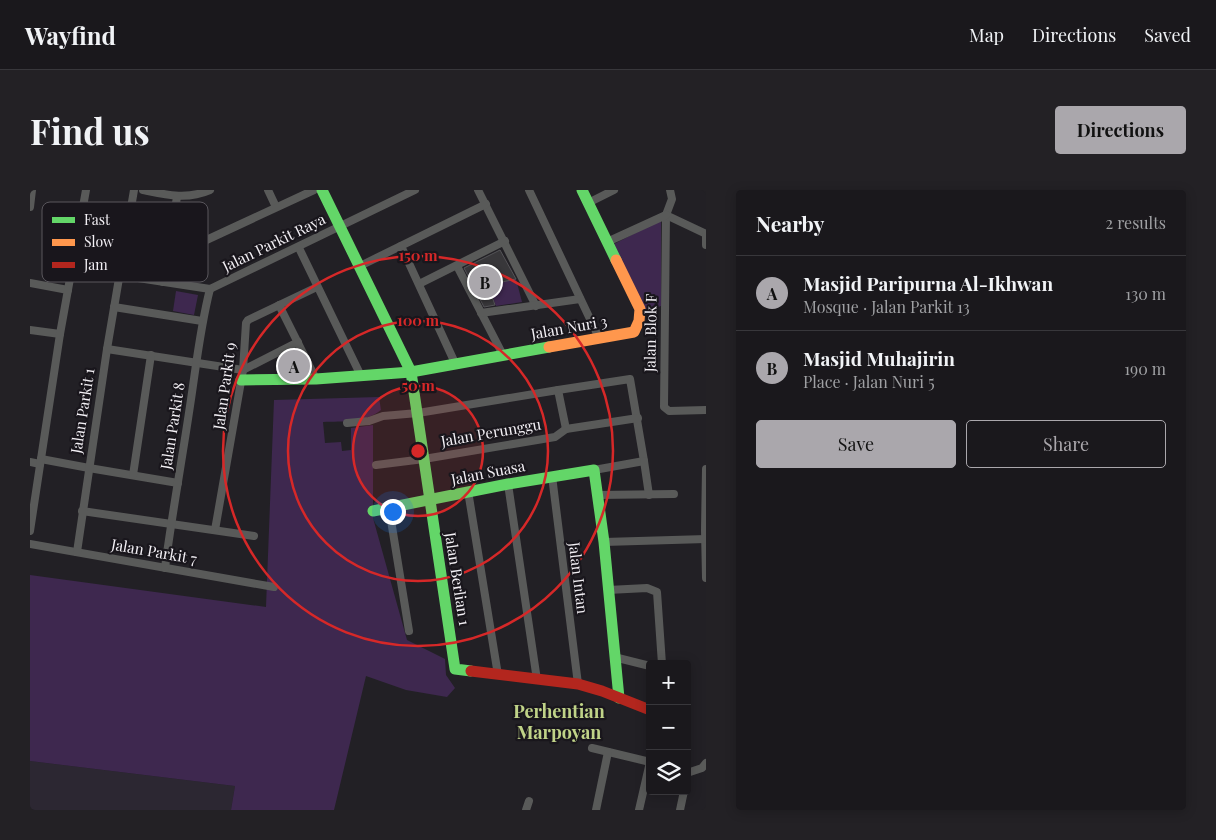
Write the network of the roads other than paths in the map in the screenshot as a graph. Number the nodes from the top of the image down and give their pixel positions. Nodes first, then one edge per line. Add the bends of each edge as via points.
1 (32, 190) edge
2 (143, 190) edge
3 (210, 190) edge
4 (268, 190) edge
5 (314, 190) edge
6 (322, 190) edge
7 (415, 190) edge
8 (478, 190) edge
9 (529, 190) edge
10 (582, 190) edge
11 (614, 190) edge
12 (670, 190) edge
13 (177, 197) junction
14 (176, 202) edge
15 (588, 203) junction
16 (486, 204) junction
17 (30, 207) edge
18 (276, 207) junction
19 (666, 215) junction
20 (340, 226) junction
21 (706, 234) edge
22 (208, 239) edge
23 (505, 241) junction
24 (607, 242) junction
25 (706, 245) edge
26 (401, 246) junction
27 (299, 248) junction
28 (360, 266) junction
29 (457, 266) junction
30 (70, 282) edge
31 (118, 282) edge
32 (163, 282) edge
33 (30, 283) edge
34 (419, 284) junction
35 (317, 287) junction
36 (68, 290) junction
37 (210, 290) junction
38 (580, 300) junction
39 (279, 305) junction
40 (536, 306) junction
41 (114, 307) junction
42 (481, 313) junction
43 (202, 321) junction
44 (30, 330) edge
45 (60, 334) junction
46 (599, 338) junction
47 (298, 342) junction
48 (107, 349) junction
49 (151, 355) junction
50 (503, 355) junction
51 (197, 362) junction
52 (456, 363) junction
53 (410, 372) junction
54 (242, 375) junction
55 (361, 376) junction
56 (316, 379) junction
57 (558, 390) junction
58 (706, 410) edge
59 (418, 413) junction
60 (638, 418) junction
61 (347, 424) dead end
62 (566, 429) junction
63 (424, 459) junction
64 (41, 461) junction
65 (644, 461) junction
66 (30, 462) edge
67 (376, 465) dead end
68 (89, 468) junction
69 (706, 469) edge
70 (594, 470) junction
71 (133, 475) junction
72 (552, 476) junction
73 (178, 483) junction
74 (508, 484) junction
75 (468, 491) junction
76 (674, 494) dead end
77 (598, 495) junction
78 (649, 495) junction
79 (430, 500) junction
80 (390, 508) junction
81 (82, 511) junction
82 (373, 511) dead end
83 (170, 523) junction
84 (215, 530) junction
85 (705, 530) edge
86 (30, 531) edge
87 (254, 536) dead end
88 (705, 539) edge
89 (604, 542) junction
90 (30, 544) edge
91 (77, 552) junction
92 (165, 568) junction
93 (706, 578) edge
94 (274, 587) dead end
95 (608, 590) junction
96 (409, 631) dead end
97 (614, 657) junction
98 (662, 660) edge
99 (646, 665) edge
100 (498, 675) junction
101 (537, 680) junction
102 (578, 684) junction
103 (620, 698) junction
104 (646, 708) edge
105 (592, 748) dead end
106 (608, 752) junction
107 (646, 761) edge
108 (706, 763) edge
109 (691, 774) edge
110 (646, 779) edge
111 (683, 795) edge
112 (529, 801) dead end
113 (526, 810) edge
114 (596, 810) edge
115 (639, 810) edge
116 (680, 810) edge

1 - 17 street
2 - 13 street
3 - 13 street
4 - 18 street
5 - 18 street
6 - 20 street, Jalan Berlian 1
7 - 20 street, Jalan Parkit Raya
8 - 16 street
9 - 38 street
10 - 15 street
11 - 15 street
12 - 19 street via 672,199
13 - 14 street
15 - 24 street
16 - 23 street
16 - 26 street
18 - 22 street
19 - 21 street
19 - 24 street
19 - 58 street, Jalan Blok F via 664,407 669,411
20 - 27 street, Jalan Parkit Raya
20 - 28 street, Jalan Berlian 1
21 - 25 street
23 - 29 street
23 - 40 street
24 - 46 street, Jalan Nuri 3 via 641,315 634,332
26 - 28 street
26 - 34 street
27 - 35 street
27 - 37 street, Jalan Parkit Raya
28 - 53 street, Jalan Berlian 1
29 - 34 street
29 - 42 street
30 - 36 street
31 - 41 street, Jalan Parkit 1
32 - 37 street, Jalan Parkit Raya
33 - 36 street
34 - 52 street
35 - 39 street, Jalan Parkit 9
35 - 55 street
36 - 45 street
37 - 43 street, Jalan Parkit 8
38 - 40 street
38 - 46 street
39 - 47 street
39 - 54 street, Jalan Parkit 9 via 247,322
40 - 42 street
41 - 43 street
41 - 48 street, Jalan Parkit 1
42 - 50 street
43 - 51 street, Jalan Parkit 8
44 - 45 street
45 - 64 street
46 - 50 street, Jalan Nuri 3
47 - 54 street
47 - 56 street
48 - 49 street
48 - 68 street, Jalan Parkit 1
49 - 51 street
49 - 71 street
50 - 52 street, Jalan Nuri 3
51 - 54 street
51 - 73 street, Jalan Parkit 8
52 - 53 street, Jalan Nuri 3
53 - 55 street, Jalan Nuri 3
53 - 59 street, Jalan Berlian 1
54 - 56 street, Jalan Nuri 3
54 - 84 street, Jalan Parkit 9
55 - 56 street, Jalan Nuri 3
57 - 59 street
57 - 60 street via 630,380
57 - 62 street
59 - 61 street
59 - 63 street, Jalan Berlian 1
60 - 62 street, Jalan Perunggu
60 - 65 street
62 - 63 street, Jalan Perunggu via 555,437
63 - 67 street, Jalan Perunggu
63 - 79 street, Jalan Berlian 1
64 - 66 street
64 - 68 street
64 - 86 street
65 - 70 street
65 - 78 street
68 - 71 street
68 - 81 street, Jalan Parkit 1
69 - 85 street
70 - 72 street, Jalan Suasa
70 - 77 street
71 - 73 street
72 - 74 street, Jalan Suasa
72 - 102 street, Jalan Intan
73 - 83 street, Jalan Parkit 8
74 - 75 street, Jalan Suasa
74 - 101 street
75 - 79 street, Jalan Suasa
75 - 100 street
76 - 78 street
77 - 78 street
77 - 89 street
79 - 80 street, Jalan Suasa
79 - 100 street, Jalan Berlian 1 via 456,669
80 - 82 street, Jalan Suasa
80 - 96 street
81 - 83 street
81 - 91 street, Jalan Parkit 1
83 - 84 street
83 - 92 street, Jalan Parkit 8
84 - 87 street
85 - 88 street
88 - 89 street
88 - 93 street
89 - 95 street
90 - 91 street, Jalan Parkit 7
91 - 92 street, Jalan Parkit 7
92 - 94 street, Jalan Parkit 7
95 - 97 street
95 - 98 street via 647,588 657,592
97 - 99 street
97 - 103 street
100 - 101 street, Jalan Berlian 1
101 - 102 street, Jalan Berlian 1
102 - 103 street, Jalan Berlian 1
103 - 104 street, Jalan Berlian 1
105 - 106 street
106 - 107 street
106 - 114 street
108 - 109 street
110 - 115 street
111 - 116 street
112 - 113 street

